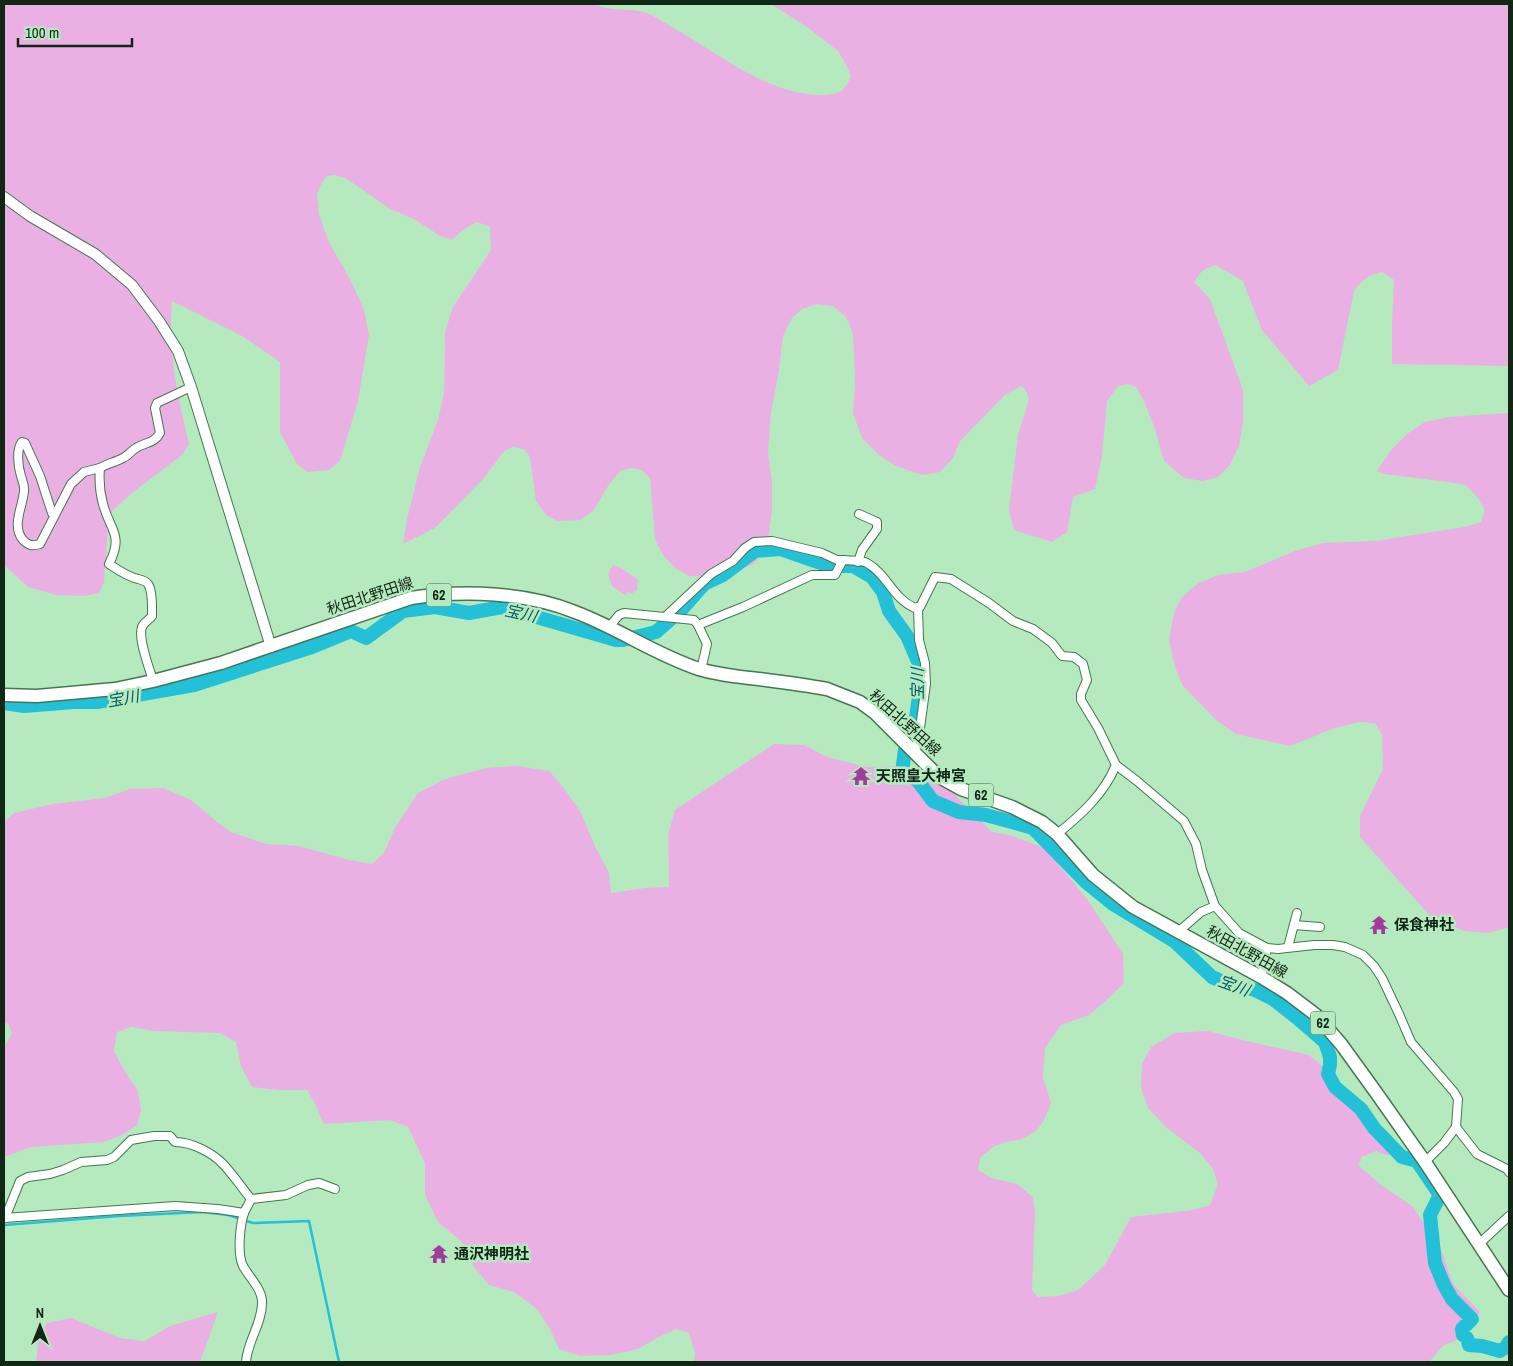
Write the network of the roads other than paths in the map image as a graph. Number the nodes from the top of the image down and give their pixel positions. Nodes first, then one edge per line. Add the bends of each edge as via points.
1 (4, 197) edge
2 (191, 387) junction
3 (100, 468) junction
4 (55, 514) junction
5 (859, 514) dead end
6 (843, 561) junction
7 (858, 562) junction
8 (918, 607) junction
9 (667, 617) junction
10 (698, 625) junction
11 (614, 630) junction
12 (271, 647) junction
13 (701, 670) junction
14 (153, 681) junction
15 (4, 695) edge
16 (913, 750) junction
17 (1116, 765) junction
18 (1057, 834) junction
19 (1215, 906) junction
20 (1297, 913) dead end
21 (1294, 925) junction
22 (1320, 927) dead end
23 (1178, 932) junction
24 (1288, 947) junction
25 (1267, 948) junction
26 (1261, 977) junction
27 (1456, 1127) junction
28 (1425, 1162) junction
29 (1509, 1172) edge
30 (335, 1189) dead end
31 (252, 1199) junction
32 (244, 1214) junction
33 (1509, 1216) edge
34 (4, 1218) edge
35 (1480, 1244) junction
36 (1509, 1290) edge
37 (246, 1362) edge

1 - 2 street via 95,254 132,285 178,351
2 - 3 street via 158,402 155,408 160,433 156,439
2 - 12 street
3 - 4 street via 84,472 71,484
3 - 14 street via 102,504 116,538 109,564 143,580 152,598 152,616 141,631 141,639
4 - 4 street via 40,544 28,545 21,538 18,515 25,489 18,449 22,442
5 - 7 street via 878,522
6 - 7 street
6 - 9 street via 772,541 754,542 711,574
6 - 10 street via 836,575 812,576
7 - 8 street via 866,562 888,583 896,596 906,604
8 - 16 street via 918,640 925,663 926,684 920,728
8 - 17 street via 935,577 951,579 1013,621 1033,629 1052,643 1062,656 1074,657 1083,664 1087,680 1081,700
9 - 10 street via 694,620
9 - 11 street via 624,613 619,615
10 - 13 street via 706,644
11 - 12 main road, 秋田北野田線 / 62 via 543,601 496,595 428,595 410,598
11 - 13 main road, 秋田北野田線 / 62
12 - 14 main road, 秋田北野田線 / 62
13 - 16 main road, 秋田北野田線 / 62 via 827,688 860,702
14 - 15 main road, 秋田北野田線 / 62 via 116,689 37,696
16 - 18 main road, 秋田北野田線 / 62 via 942,778 1032,816
17 - 18 street via 1090,806
17 - 19 street via 1184,821 1196,844
18 - 23 main road, 秋田北野田線 / 62 via 1110,890 1132,907
19 - 23 street via 1201,912
19 - 25 street via 1239,933
20 - 21 street
21 - 22 street
21 - 24 street
23 - 26 main road, 秋田北野田線 / 62
24 - 25 street
24 - 27 street via 1345,947 1362,955 1374,966 1411,1042 1458,1099
25 - 26 street
26 - 28 main road, 秋田北野田線 / 62 via 1316,1014 1327,1026
27 - 28 street
27 - 29 street via 1477,1154
28 - 35 main road, 秋田北野田線 / 62
30 - 31 street via 319,1182 286,1195
31 - 32 street
31 - 34 street via 223,1164 206,1152 175,1142 170,1136 154,1136 131,1140 107,1160 81,1162 20,1181
32 - 34 street via 175,1206
32 - 37 street via 239,1245 242,1264 262,1301
33 - 35 street
35 - 36 main road, 秋田北野田線 / 62

